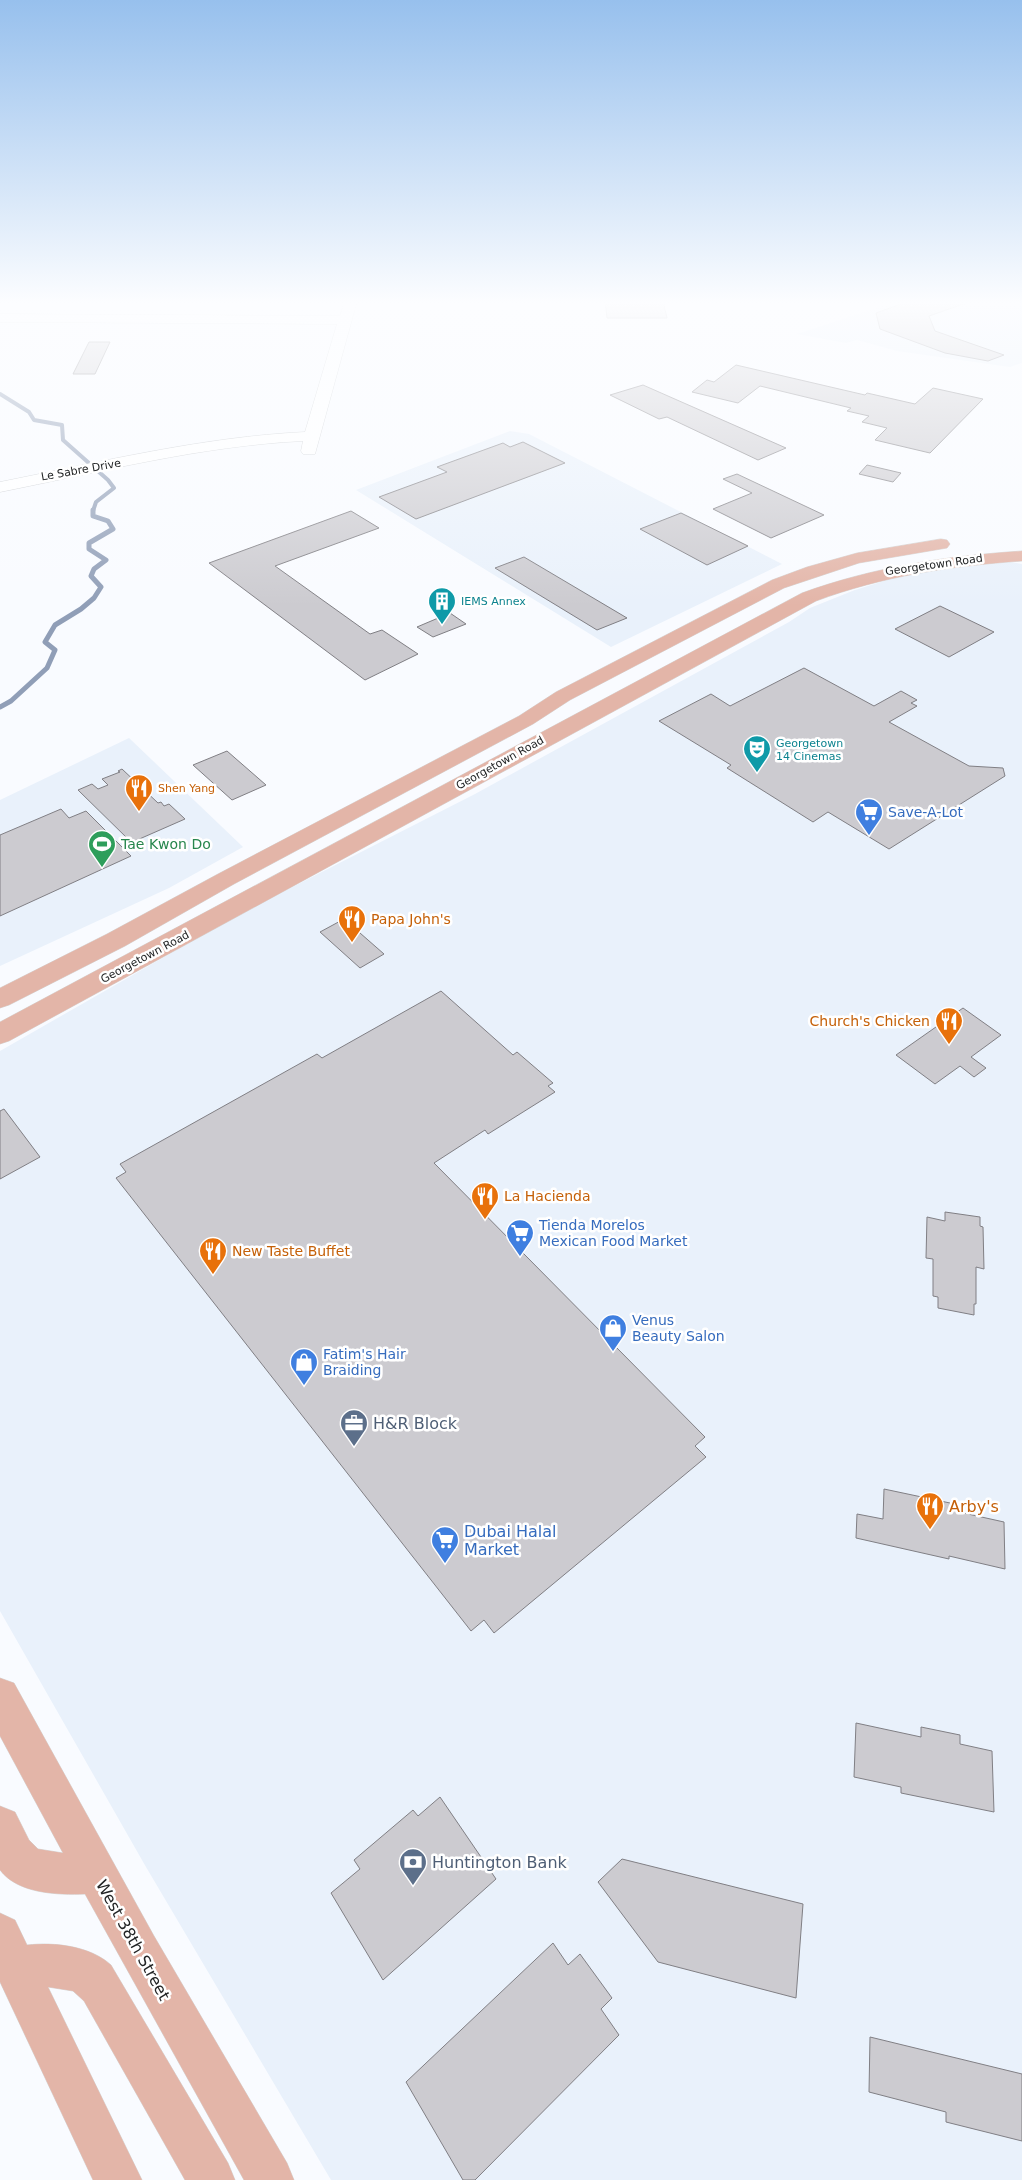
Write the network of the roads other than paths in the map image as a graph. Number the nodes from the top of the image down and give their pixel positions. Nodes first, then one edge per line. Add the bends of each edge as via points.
1 (321, 403) edge
2 (0, 487) edge
3 (1022, 538) edge
4 (1022, 556) edge
5 (0, 999) edge
6 (0, 1034) edge
7 (0, 1697) edge
8 (0, 1827) edge
9 (96, 1873) junction
10 (8, 1952) edge
11 (118, 2180) edge
12 (211, 2180) edge
13 (270, 2180) edge

1 - 2 street, Le Sabre Drive via 310,443 229,443
3 - 5 main road, Georgetown Road via 932,544 879,553 770,587 116,940
4 - 6 main road, Georgetown Road via 915,566 856,580 809,596
7 - 9 main road, West 38th Street
8 - 9 main road via 17,1858 28,1869 64,1874
9 - 13 main road, West 38th Street
10 - 11 main road
10 - 12 main road via 82,1972 95,1980

